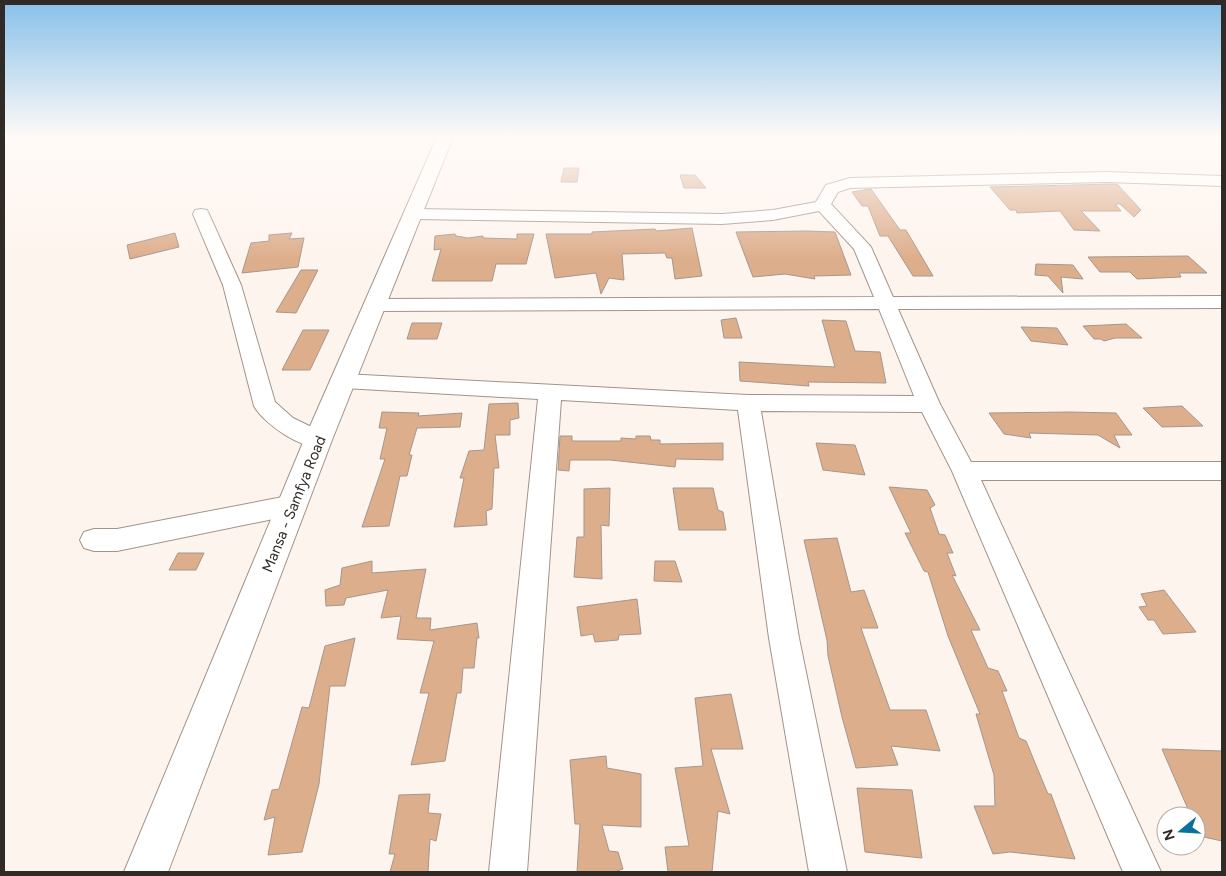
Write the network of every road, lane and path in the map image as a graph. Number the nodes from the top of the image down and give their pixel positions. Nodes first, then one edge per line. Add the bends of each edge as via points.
1 (429, 178) edge
2 (1070, 178) edge
3 (1128, 178) edge
4 (1222, 182) edge
5 (823, 205) junction
6 (201, 214) dead end
7 (414, 214) junction
8 (1222, 302) edge
9 (885, 304) junction
10 (375, 305) junction
11 (344, 381) junction
12 (550, 392) junction
13 (748, 403) junction
14 (929, 404) junction
15 (318, 440) junction
16 (964, 471) junction
17 (1222, 471) edge
18 (293, 505) junction
19 (94, 540) dead end
20 (146, 872) edge
21 (508, 872) edge
22 (828, 872) edge
23 (1142, 872) edge

1 - 7 main road, Mansa - Samfya Road
2 - 5 street via 850,183 827,192
3 - 4 street
5 - 7 street via 799,212 745,218
5 - 9 street via 862,247
6 - 15 street via 232,285 265,406 285,424
7 - 10 main road, Mansa - Samfya Road
8 - 9 street
9 - 10 street
9 - 14 street
10 - 11 main road, Mansa - Samfya Road
11 - 12 street
11 - 15 main road, Mansa - Samfya Road
12 - 13 street
12 - 21 street
13 - 14 street
13 - 22 street via 762,504
14 - 16 street
15 - 18 main road, Mansa - Samfya Road
16 - 17 street
16 - 23 street
18 - 19 street via 118,540
18 - 20 main road, Mansa - Samfya Road

